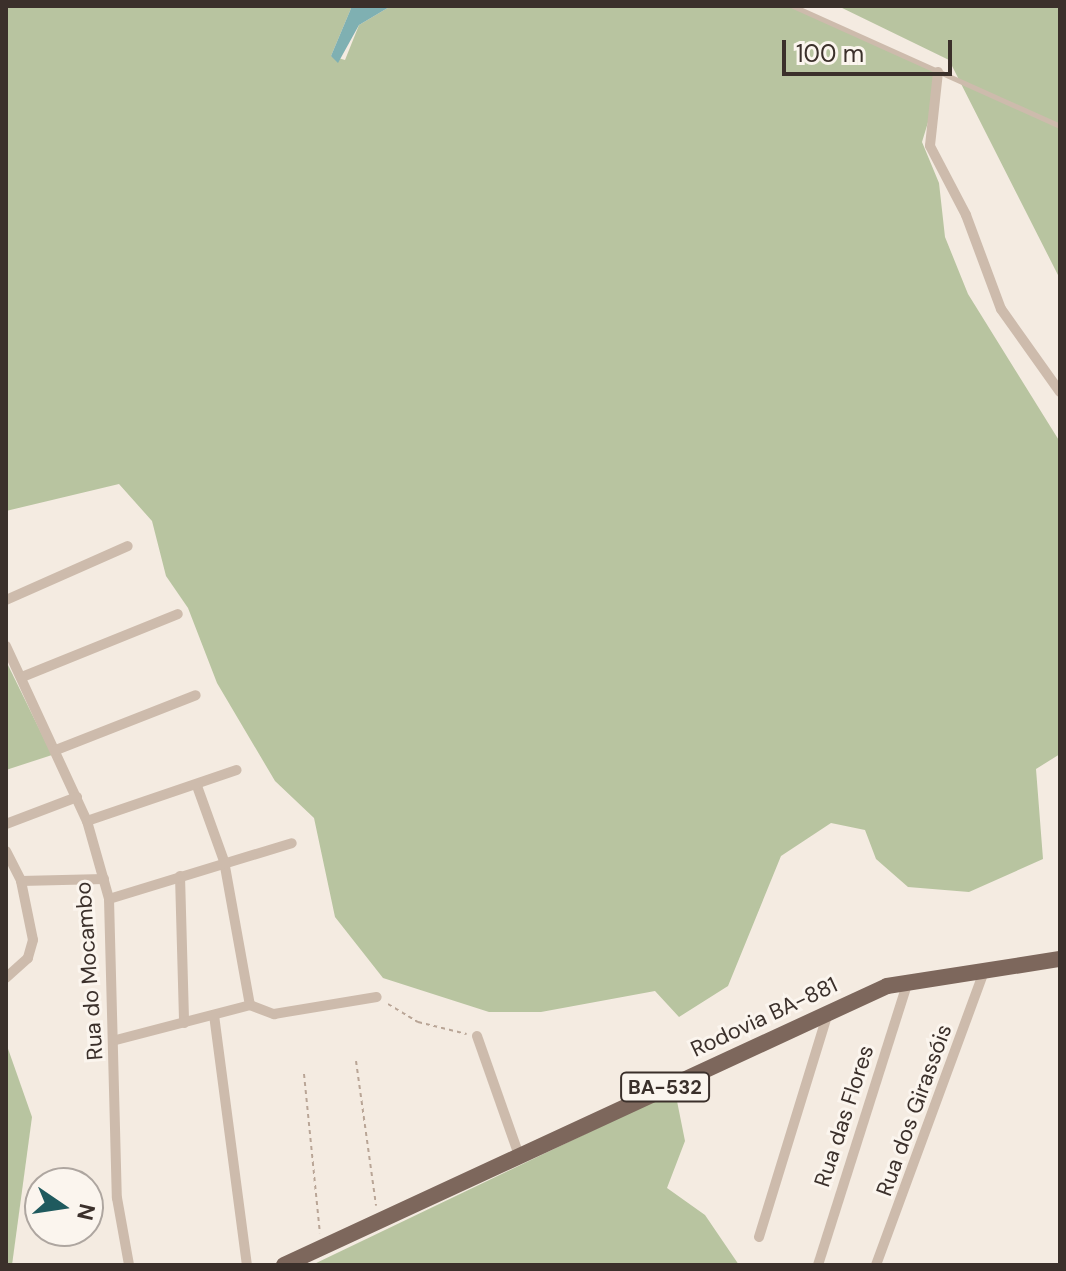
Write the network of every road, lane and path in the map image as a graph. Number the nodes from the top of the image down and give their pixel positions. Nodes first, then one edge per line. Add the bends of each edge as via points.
1 (793, 6) edge
2 (938, 72) junction
3 (1060, 126) edge
4 (1060, 392) edge
5 (128, 546) dead end
6 (6, 600) edge
7 (178, 614) dead end
8 (6, 646) edge
9 (22, 677) junction
10 (196, 695) dead end
11 (56, 750) junction
12 (237, 770) dead end
13 (197, 786) junction
14 (77, 797) junction
15 (87, 821) junction
16 (6, 824) edge
17 (292, 843) dead end
18 (6, 851) edge
19 (224, 861) junction
20 (180, 876) junction
21 (104, 879) junction
22 (21, 881) junction
23 (109, 899) junction
24 (1060, 959) edge
25 (986, 967) junction
26 (6, 978) edge
27 (909, 979) junction
28 (377, 997) joint
29 (250, 1005) junction
30 (828, 1011) junction
31 (214, 1015) junction
32 (184, 1023) junction
33 (477, 1036) joint
34 (116, 1040) junction
35 (356, 1061) dead end
36 (304, 1074) dead end
37 (519, 1155) junction
38 (380, 1218) junction
39 (759, 1237) dead end
40 (322, 1246) junction
41 (129, 1265) edge
42 (247, 1265) edge
43 (284, 1265) edge
44 (818, 1265) edge
45 (876, 1265) edge

1 - 2 lane
2 - 3 lane
2 - 4 street via 927,134 932,152 966,215 1001,309
5 - 6 street
7 - 9 street
8 - 9 street, Rua do Mocambo
9 - 11 street, Rua do Mocambo
10 - 11 street
11 - 14 street, Rua do Mocambo
12 - 13 street
13 - 15 street
13 - 19 street
14 - 15 street, Rua do Mocambo
14 - 16 street
15 - 21 street, Rua do Mocambo
17 - 19 street
18 - 22 street
19 - 20 street
19 - 29 street
20 - 23 street
20 - 32 street
21 - 22 street
21 - 23 street, Rua do Mocambo
22 - 26 street via 32,949
23 - 34 street, Rua do Mocambo
24 - 25 main road, Rodovia BA-881 / BA-532
25 - 27 main road, Rodovia BA-881 / BA-532
25 - 45 street, Rua dos Girassóis
27 - 30 main road, Rodovia BA-881 / BA-532
27 - 44 street, Rua das Flores
28 - 29 street via 274,1014
28 - 33 path via 418,1022
29 - 31 street
30 - 37 main road, Rodovia BA-881 / BA-532
30 - 39 street
31 - 32 street
31 - 42 street
32 - 34 street
33 - 37 street
34 - 41 street, Rua do Mocambo via 117,1198
35 - 38 path via 367,1180
36 - 40 path
37 - 38 main road, Rodovia BA-881 / BA-532
38 - 40 main road, Rodovia BA-881 / BA-532
40 - 43 main road, Rodovia BA-881 / BA-532

